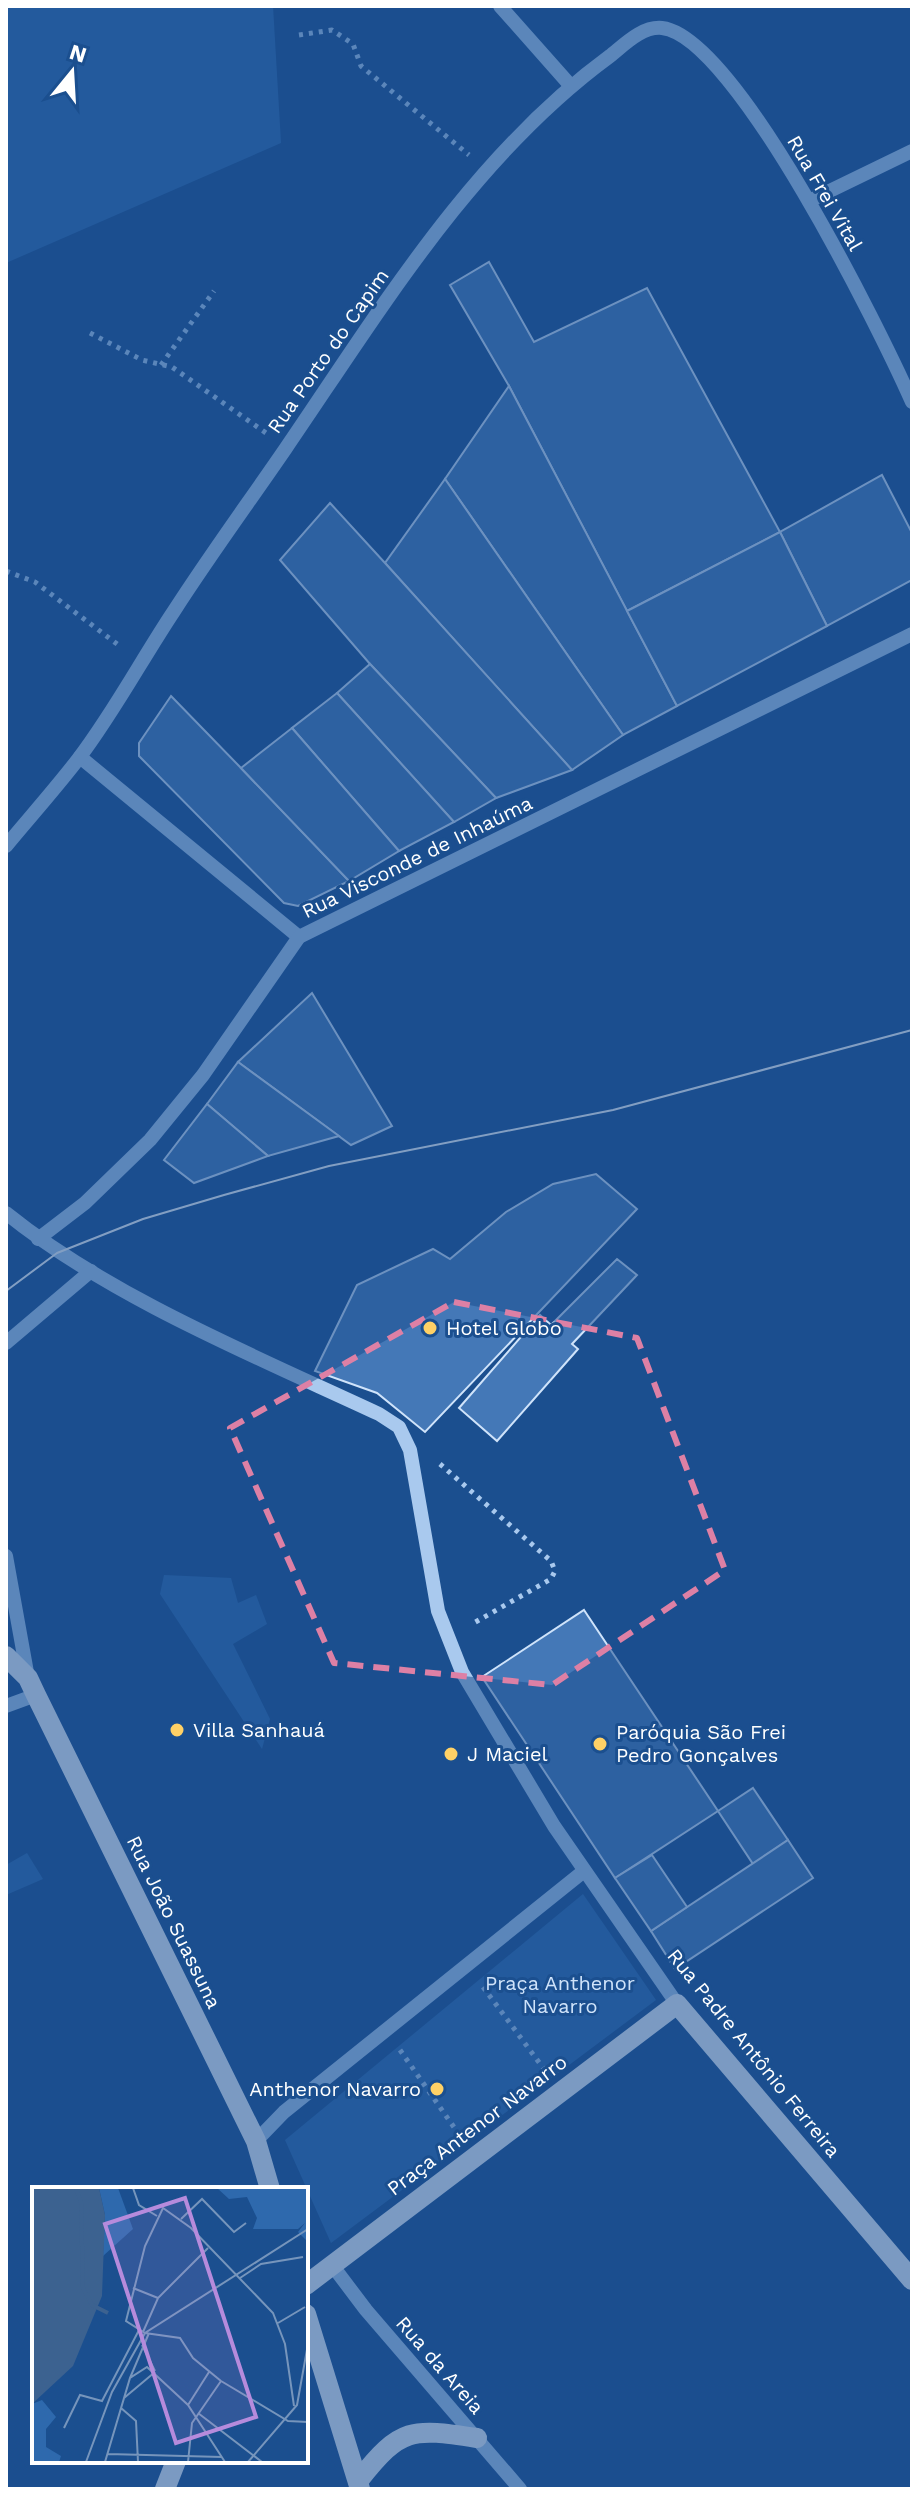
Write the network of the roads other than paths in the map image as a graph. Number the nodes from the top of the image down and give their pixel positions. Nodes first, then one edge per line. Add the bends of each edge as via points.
1 (500, 6) edge
2 (669, 30) joint
3 (570, 85) junction
4 (912, 151) edge
5 (809, 201) junction
6 (912, 402) edge
7 (912, 634) edge
8 (80, 757) junction
9 (6, 846) edge
10 (299, 937) junction
11 (6, 1213) edge
12 (38, 1239) junction
13 (91, 1271) junction
14 (6, 1343) edge
15 (6, 1556) edge
16 (6, 1656) edge
17 (32, 1687) junction
18 (6, 1706) edge
19 (584, 1871) junction
20 (677, 2004) junction
21 (256, 2141) junction
22 (269, 2187) edge
23 (332, 2265) junction
24 (912, 2280) edge
25 (308, 2283) edge
26 (308, 2320) edge
27 (477, 2438) junction
28 (175, 2463) edge
29 (360, 2485) edge
30 (165, 2489) edge
31 (520, 2489) edge

1 - 3 street
2 - 3 street, Rua Porto do Capim via 643,32
2 - 5 street, Rua Frei Vital via 695,46 754,112
3 - 8 street, Rua Porto do Capim via 488,170 346,355
4 - 5 street
5 - 6 street, Rua Frei Vital via 880,330
7 - 10 street, Rua Visconde de Inhaúma
8 - 9 street, Rua Porto do Capim
8 - 10 street
10 - 12 street, Rua Visconde de Inhaúma via 203,1075 150,1140 85,1203
11 - 12 street
12 - 13 street
13 - 14 street
13 - 19 street, Rua Padre Antônio Ferreira via 399,1427 410,1450 447,1639 494,1727
15 - 17 street, Rua João Suassuna
16 - 17 main road, Rua João Suassuna
17 - 18 street
17 - 21 main road, Rua João Suassuna
19 - 20 street, Rua Padre Antônio Ferreira
19 - 21 street via 284,2112
20 - 23 main road, Praça Antenor Navarro
20 - 24 main road, Rua Padre Antônio Ferreira
21 - 22 main road, Rua João Suassuna
23 - 25 main road, Praça Antenor Navarro
23 - 27 street, Rua da Areia
26 - 29 main road
27 - 29 main road via 428,2431 410,2434 382,2451
27 - 31 street, Rua da Areia
28 - 30 main road

